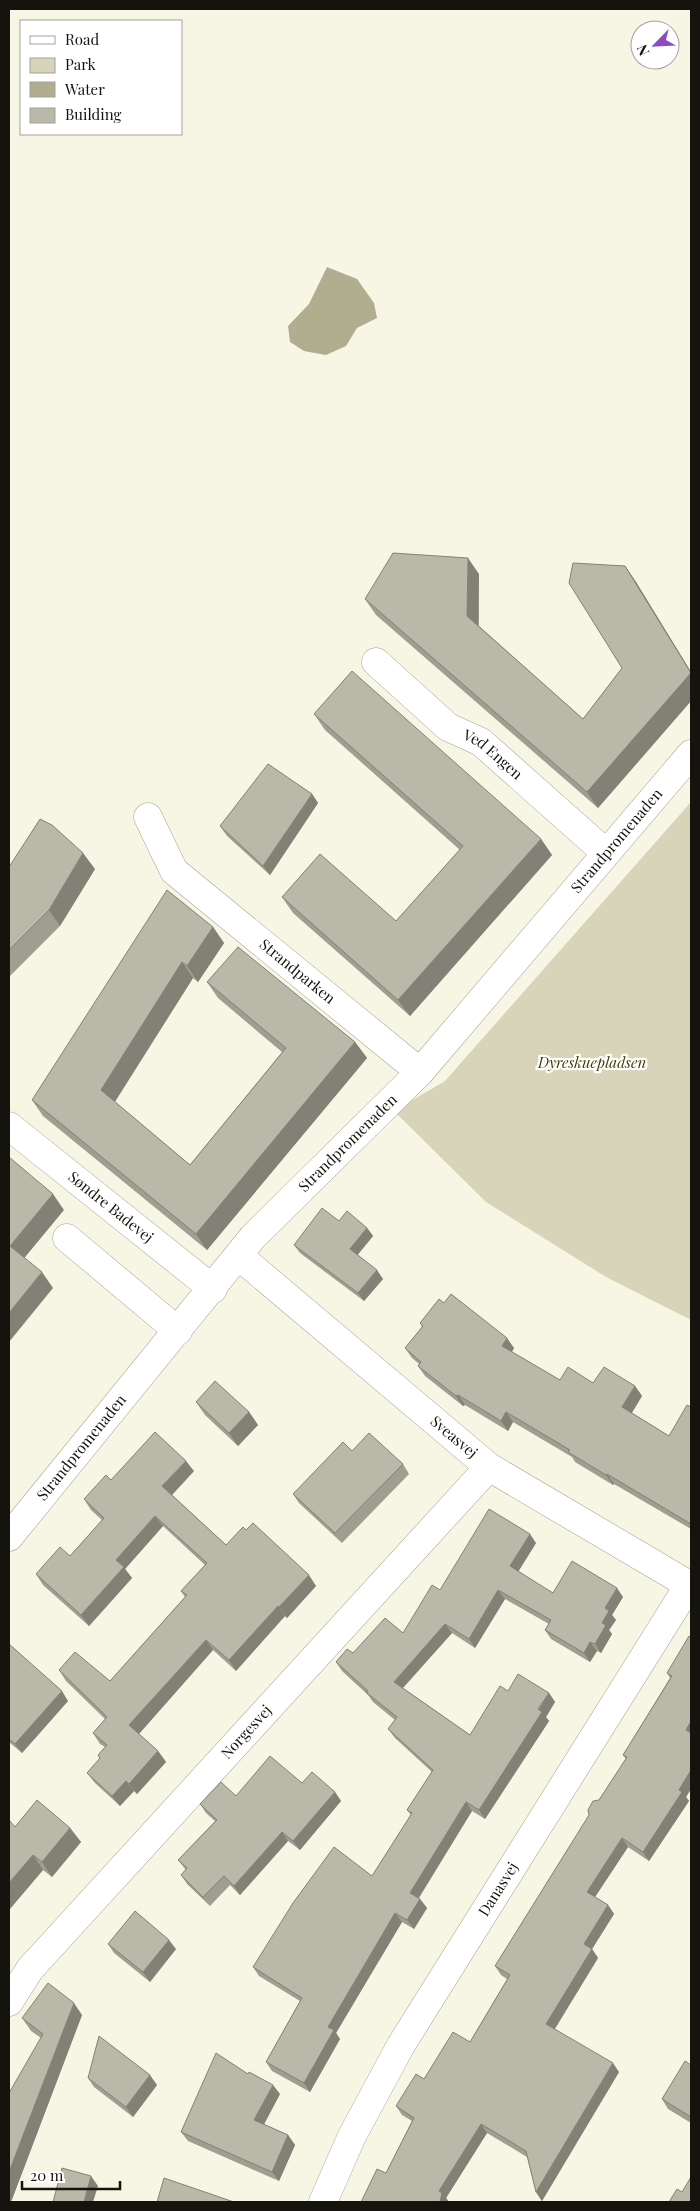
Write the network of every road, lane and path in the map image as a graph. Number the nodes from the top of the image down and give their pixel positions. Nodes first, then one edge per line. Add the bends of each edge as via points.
1 (376, 662) dead end
2 (691, 754) edge
3 (148, 818) dead end
4 (606, 853) junction
5 (420, 1072) junction
6 (9, 1126) edge
7 (67, 1238) dead end
8 (239, 1256) junction
9 (212, 1289) junction
10 (178, 1331) junction
11 (489, 1467) junction
12 (9, 1537) edge
13 (690, 1586) edge
14 (9, 2002) edge
15 (323, 2202) edge

1 - 4 street, Ved Engen via 448,727 481,742
2 - 4 street, Strandpromenaden
3 - 5 street, Strandparken via 174,871
4 - 5 street, Strandpromenaden
5 - 8 street, Strandpromenaden via 253,1237
6 - 9 street, Søndre Badevej
7 - 10 street
8 - 9 street, Strandpromenaden
8 - 11 street, Sveasvej
9 - 10 street, Strandpromenaden
10 - 12 street, Strandpromenaden
11 - 13 street, Sveasvej
11 - 14 street, Norgesvej via 30,1969
13 - 15 street, Danasvej via 402,2045 352,2136

